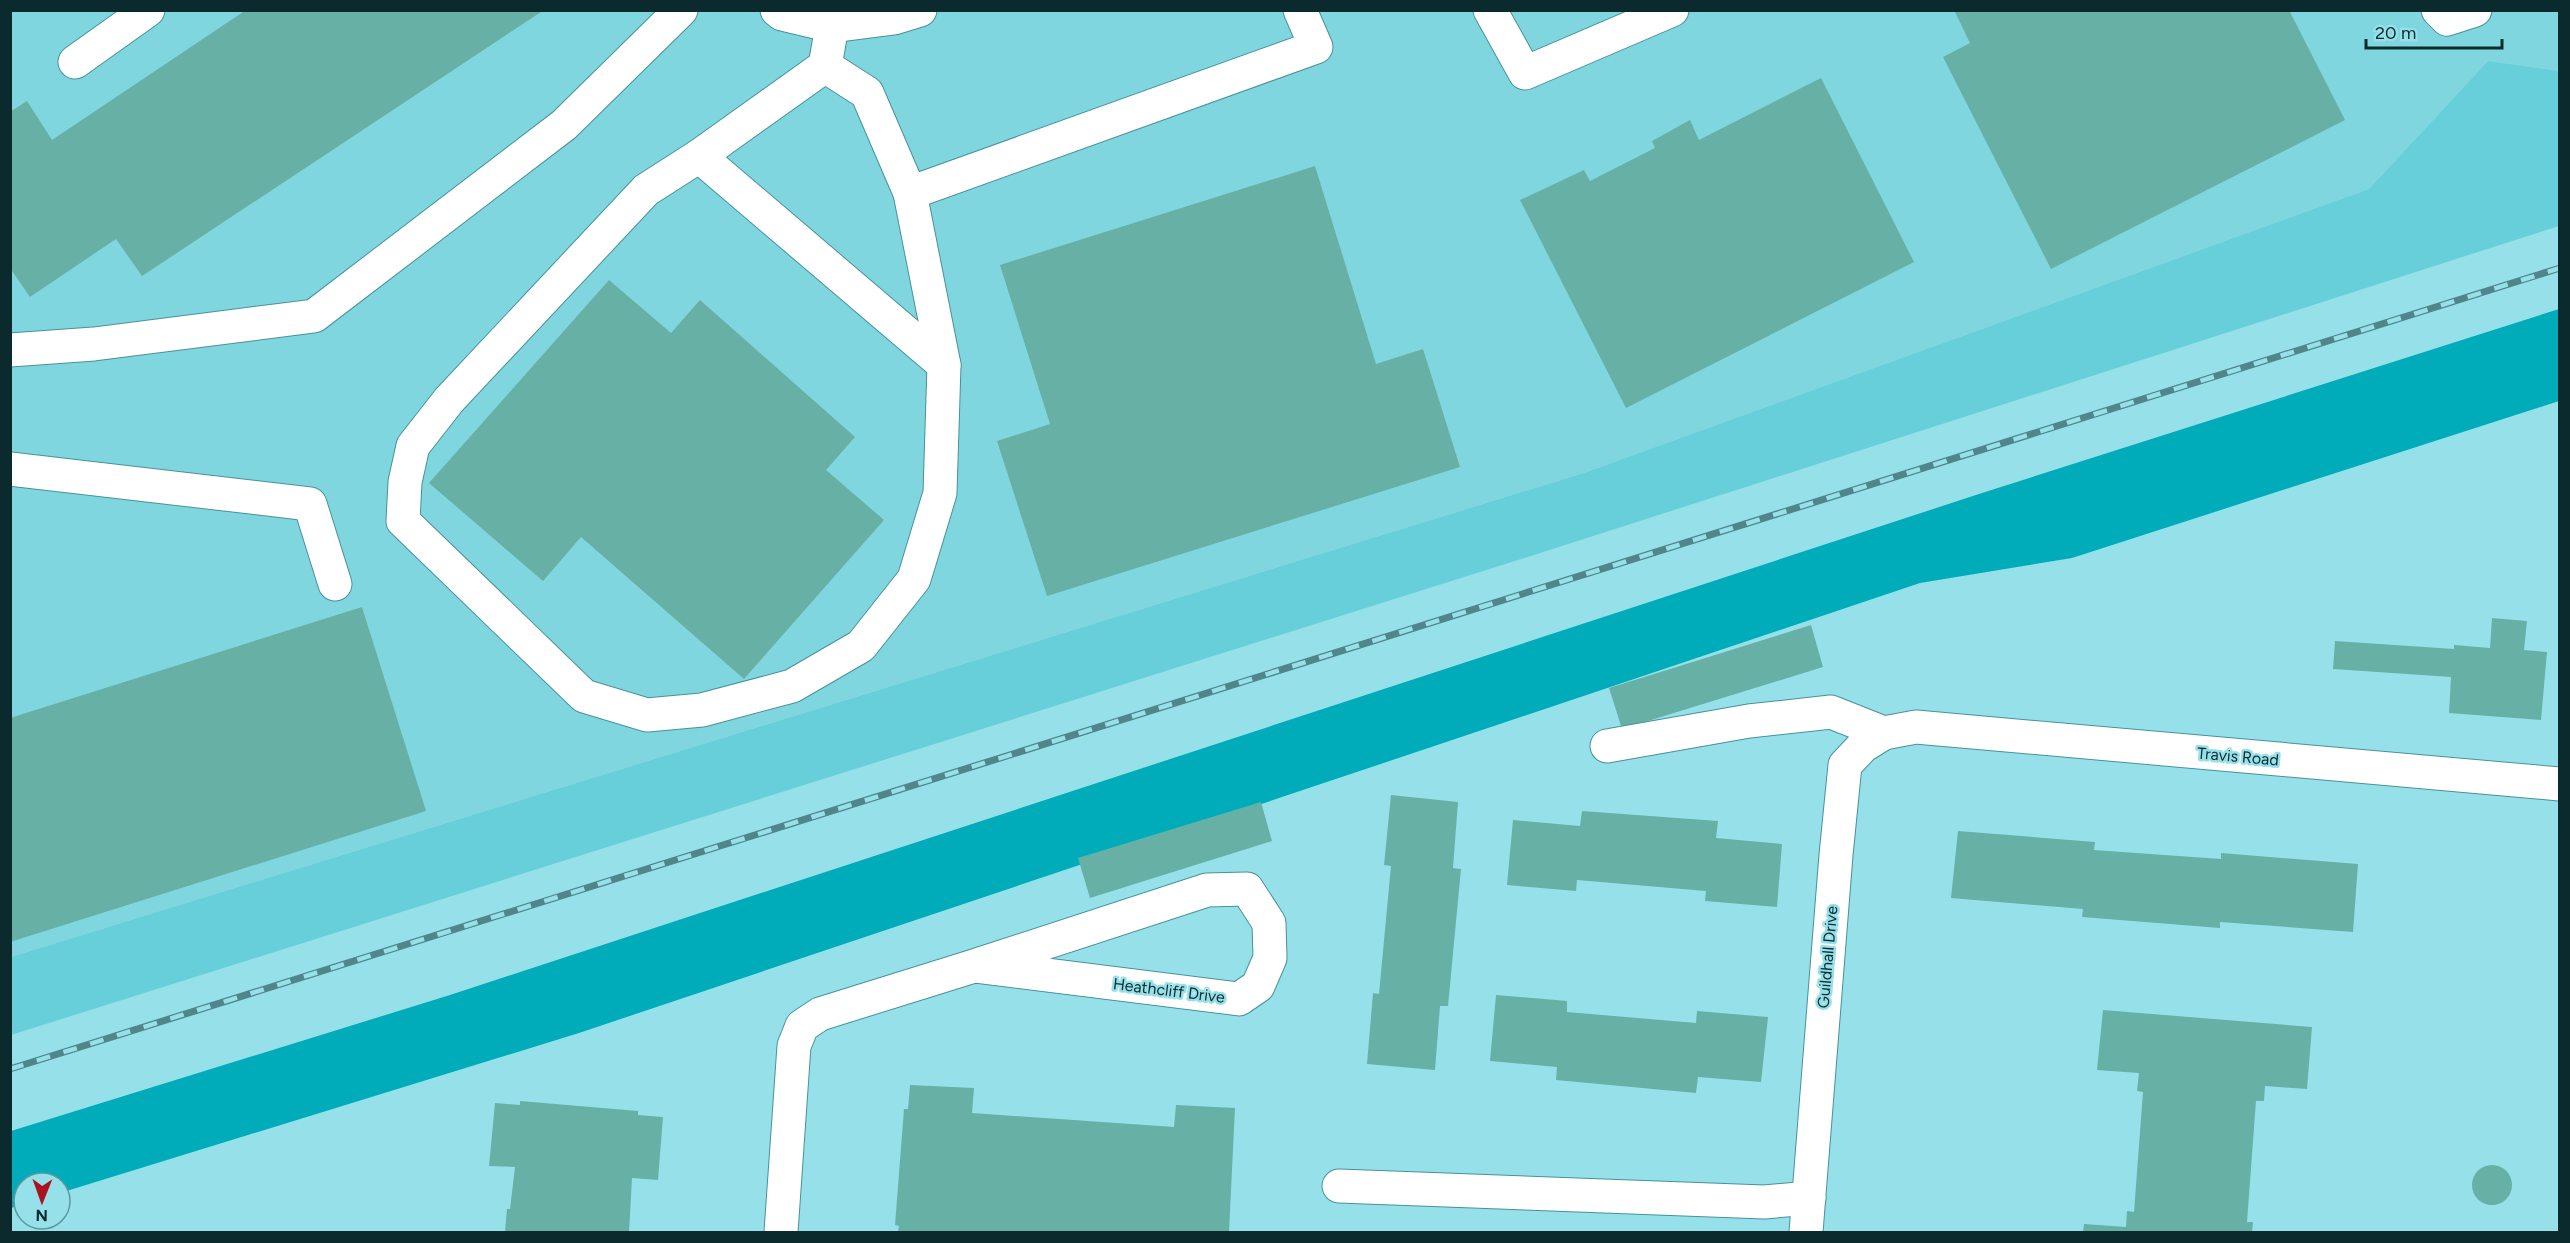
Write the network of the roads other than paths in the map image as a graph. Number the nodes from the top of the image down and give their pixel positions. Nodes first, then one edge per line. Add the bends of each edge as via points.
1 (148, 10) edge
2 (681, 10) edge
3 (777, 10) edge
4 (920, 10) edge
5 (1300, 10) edge
6 (1490, 10) edge
7 (1672, 10) edge
8 (2438, 10) edge
9 (2475, 10) edge
10 (832, 26) junction
11 (75, 62) dead end
12 (825, 66) junction
13 (699, 156) junction
14 (910, 193) junction
15 (10, 350) edge
16 (944, 365) junction
17 (10, 469) edge
18 (335, 584) dead end
19 (1916, 727) joint
20 (1884, 733) junction
21 (1607, 746) dead end
22 (2559, 784) edge
23 (974, 966) junction
24 (1339, 1186) dead end
25 (1809, 1198) junction
26 (781, 1233) edge
27 (1806, 1233) edge

1 - 11 street
2 - 15 street via 564,125 314,316 94,344
3 - 10 street
4 - 10 street via 894,18
5 - 14 street via 1316,47
6 - 7 street via 1525,72
8 - 9 street via 2447,19
10 - 12 street
12 - 13 street
12 - 14 street via 867,93
13 - 16 street
13 - 16 street via 646,190 449,400 414,446 405,482 403,521 584,696 647,715 702,710 792,686 861,646 914,579 940,493
14 - 16 street
17 - 18 street via 310,504
19 - 20 street, Guildhall Drive
19 - 22 street, Travis Road
20 - 21 street via 1831,712 1749,721
20 - 25 street, Guildhall Drive via 1863,746 1845,765
23 - 23 street, Heathcliff Drive via 1239,999 1258,986 1270,958 1269,923 1247,889 1207,890
23 - 26 street, Heathcliff Drive via 820,1014 802,1026 794,1046
24 - 25 street via 1764,1202
25 - 27 street, Guildhall Drive

